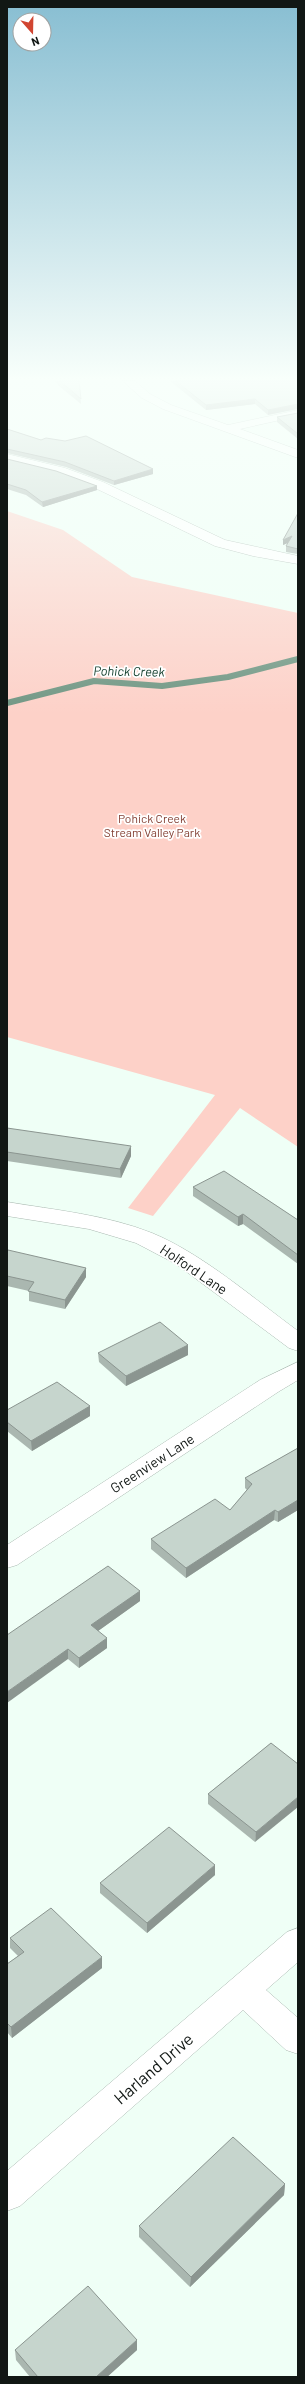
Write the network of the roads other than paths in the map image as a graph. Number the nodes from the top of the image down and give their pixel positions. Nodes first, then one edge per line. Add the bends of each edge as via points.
1 (114, 492) edge
2 (298, 560) edge
3 (7, 1208) edge
4 (298, 1343) edge
5 (298, 1370) edge
6 (7, 1558) edge
7 (298, 1942) edge
8 (243, 1990) junction
9 (298, 2039) edge
10 (7, 2194) edge

1 - 2 street via 220,543
3 - 4 street, Holford Lane via 92,1223 144,1238 184,1259
5 - 6 street, Greenview Lane via 269,1386
7 - 8 street, Harland Drive
8 - 9 street
8 - 10 street, Harland Drive

